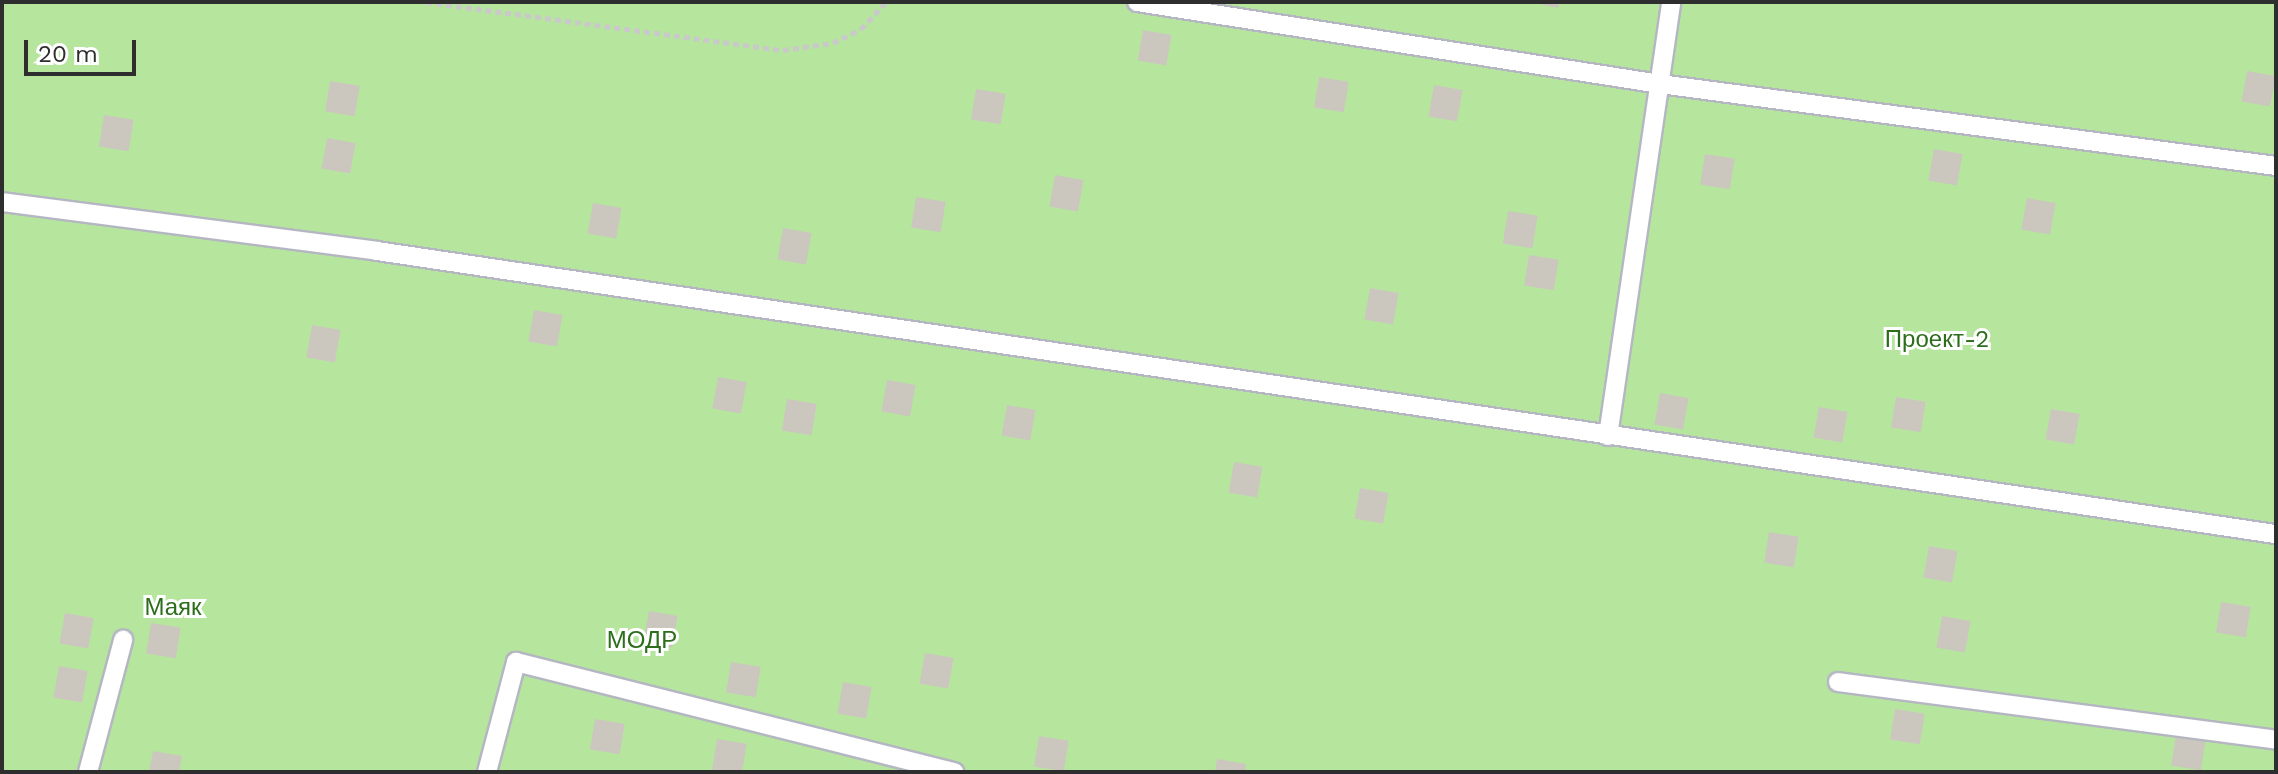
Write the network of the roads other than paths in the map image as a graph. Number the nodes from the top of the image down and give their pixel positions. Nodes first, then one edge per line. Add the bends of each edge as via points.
1 (1137, 2) edge
2 (1671, 2) edge
3 (1660, 84) junction
4 (2276, 166) edge
5 (2, 202) edge
6 (1608, 436) junction
7 (2276, 534) edge
8 (123, 640) dead end
9 (1838, 682) dead end
10 (2276, 740) edge
11 (88, 772) edge
12 (487, 772) edge
13 (954, 772) edge

1 - 3 lane
2 - 3 lane
3 - 4 lane
3 - 6 lane
5 - 6 lane via 377,251
6 - 7 lane
8 - 11 lane
9 - 10 lane
12 - 13 lane via 516,662

